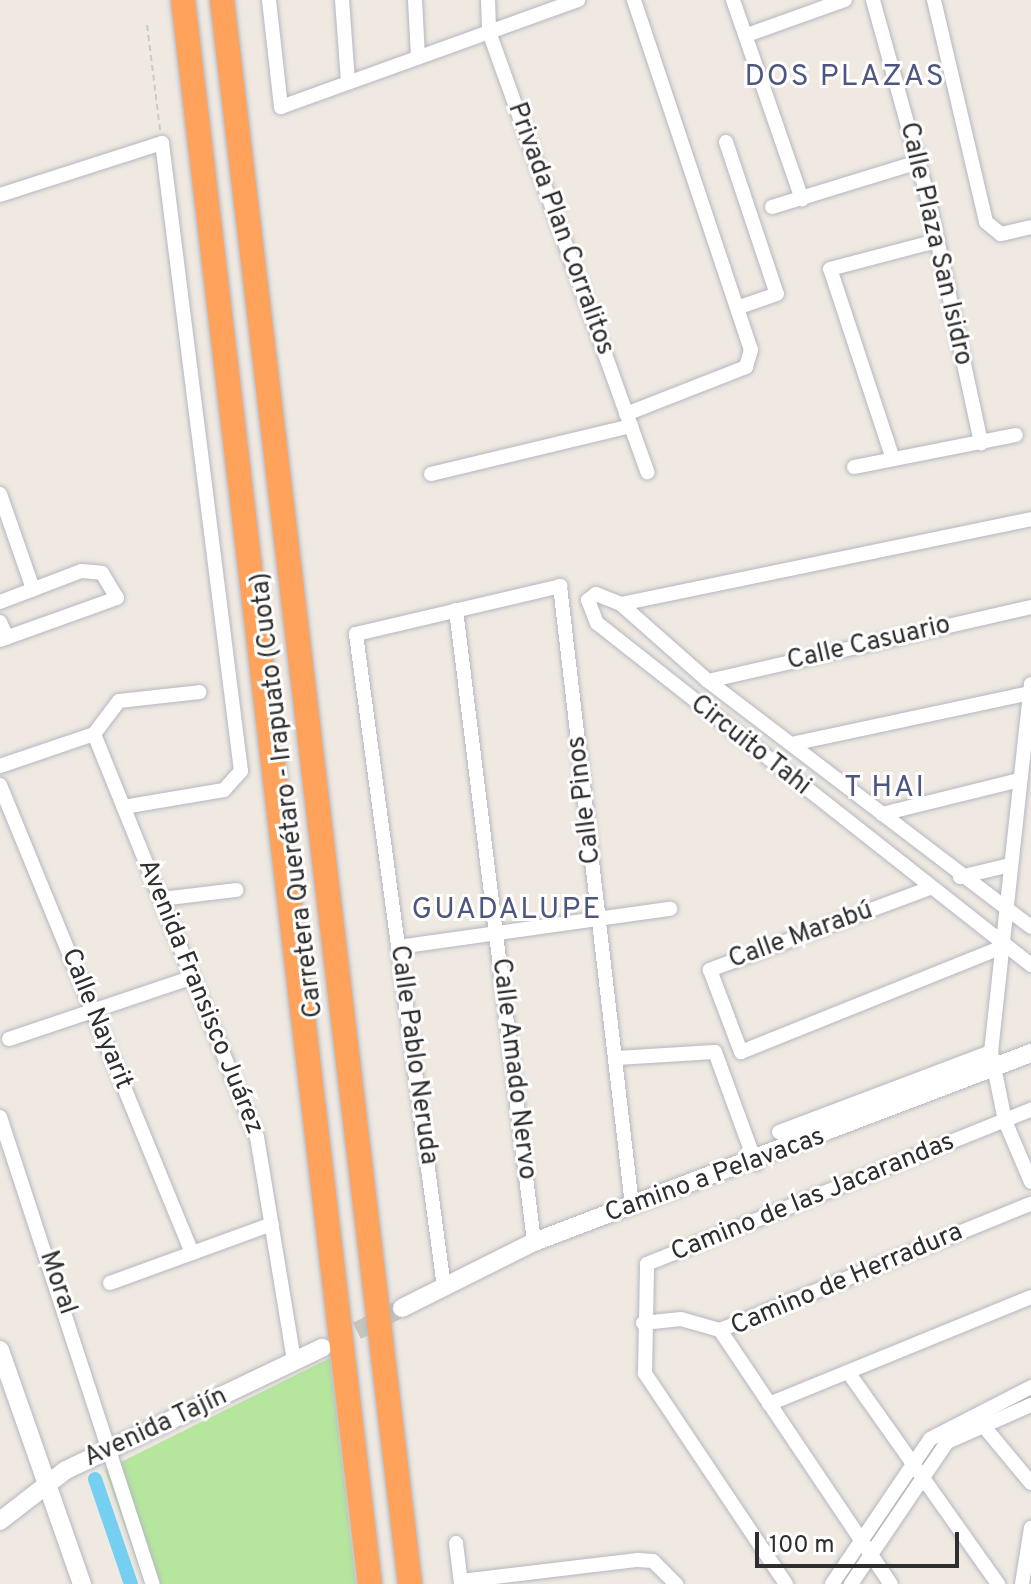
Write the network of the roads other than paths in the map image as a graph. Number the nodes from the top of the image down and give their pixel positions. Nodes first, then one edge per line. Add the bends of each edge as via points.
1 (174, 0) edge
2 (183, 0) edge
3 (222, 0) edge
4 (231, 0) edge
5 (269, 0) edge
6 (342, 0) edge
7 (415, 0) edge
8 (488, 0) edge
9 (634, 0) edge
10 (733, 0) edge
11 (845, 0) edge
12 (873, 0) edge
13 (934, 0) edge
14 (569, 2) edge
15 (489, 32) junction
16 (747, 35) junction
17 (418, 57) junction
18 (348, 82) junction
19 (233, 94) junction
20 (195, 101) junction
21 (726, 142) dead end
22 (918, 162) junction
23 (0, 195) edge
24 (802, 199) junction
25 (772, 207) dead end
26 (1031, 227) edge
27 (933, 242) junction
28 (742, 306) junction
29 (628, 420) junction
30 (1016, 435) dead end
31 (981, 443) junction
32 (893, 459) junction
33 (854, 467) dead end
34 (647, 472) dead end
35 (431, 474) dead end
36 (0, 494) edge
37 (1031, 519) edge
38 (33, 589) junction
39 (0, 602) edge
40 (621, 604) junction
41 (1031, 607) edge
42 (456, 610) junction
43 (0, 622) edge
44 (4, 639) edge
45 (708, 681) junction
46 (1031, 684) edge
47 (200, 692) dead end
48 (1030, 693) edge
49 (94, 734) junction
50 (792, 744) junction
51 (0, 766) edge
52 (1019, 780) junction
53 (0, 785) edge
54 (123, 807) junction
55 (882, 814) junction
56 (1010, 865) junction
57 (960, 877) junction
58 (930, 888) junction
59 (236, 890) dead end
60 (161, 899) junction
61 (670, 909) dead end
62 (1008, 914) junction
63 (600, 922) junction
64 (1031, 927) edge
65 (496, 935) junction
66 (398, 947) junction
67 (1002, 947) junction
68 (1031, 965) edge
69 (190, 978) junction
70 (92, 1009) junction
71 (9, 1039) dead end
72 (991, 1052) junction
73 (1031, 1053) edge
74 (616, 1058) junction
75 (992, 1073) junction
76 (1031, 1110) edge
77 (0, 1117) edge
78 (1005, 1121) junction
79 (779, 1132) dead end
80 (756, 1164) junction
81 (1031, 1182) edge
82 (1031, 1204) edge
83 (632, 1205) junction
84 (272, 1224) junction
85 (534, 1242) junction
86 (192, 1253) junction
87 (110, 1283) dead end
88 (444, 1287) junction
89 (1031, 1297) edge
90 (402, 1308) tunnel mouth
91 (643, 1323) junction
92 (720, 1330) junction
93 (322, 1348) tunnel mouth
94 (1, 1359) edge
95 (294, 1361) junction
96 (848, 1372) junction
97 (1031, 1387) edge
98 (769, 1404) junction
99 (1031, 1405) edge
100 (981, 1423) junction
101 (109, 1452) junction
102 (910, 1462) junction
103 (919, 1478) junction
104 (49, 1481) junction
105 (1031, 1483) edge
106 (0, 1521) edge
107 (1031, 1528) edge
108 (860, 1540) junction
109 (456, 1543) dead end
110 (870, 1556) junction
111 (461, 1582) edge
112 (82, 1584) edge
113 (153, 1584) edge
114 (370, 1584) edge
115 (410, 1584) edge
116 (676, 1584) edge
117 (786, 1584) edge
118 (832, 1584) edge
119 (851, 1584) edge
120 (891, 1584) edge
121 (998, 1584) edge
122 (1022, 1584) edge

1 - 20 highway
2 - 20 highway, Carretera Querétaro - Irapuato (Cuota)
3 - 19 highway, Carretera Querétaro - Irapuato (Cuota)
4 - 19 highway
5 - 18 street via 281,107
6 - 18 street
7 - 17 street
8 - 15 street, Privada Plan Corralitos
9 - 28 street
10 - 16 street
11 - 16 street
12 - 22 street, Calle Plaza San Isidro
13 - 26 street via 986,222 1001,234
14 - 15 street
15 - 17 street
15 - 29 street, Privada Plan Corralitos
16 - 24 street
17 - 18 street
19 - 115 highway, Carretera Querétaro - Irapuato (Cuota)
20 - 114 highway, Carretera Querétaro - Irapuato (Cuota)
21 - 28 street via 777,294
22 - 24 street
22 - 27 street, Calle Plaza San Isidro
23 - 54 street via 162,143 241,771 224,790
24 - 25 street
27 - 31 street, Calle Plaza San Isidro
27 - 32 street via 830,269
28 - 29 street via 751,350 746,367
29 - 34 street, Privada Plan Corralitos
29 - 35 street
30 - 31 street
31 - 32 street
32 - 33 street
36 - 38 street
37 - 40 street, Circuito Tahi
38 - 39 street
38 - 44 street via 81,571 102,573 117,598
40 - 45 street, Circuito Tahi
40 - 58 street, Circuito Tahi via 596,594 587,610
41 - 45 street, Calle Casuario
42 - 63 street, Calle Pinos via 560,586
42 - 65 street, Calle Amado Nervo
42 - 66 street, Calle Pablo Neruda via 356,634
43 - 44 street
45 - 50 street, Circuito Tahi
46 - 48 street
47 - 49 street via 119,701
48 - 50 street
48 - 52 street
49 - 51 street
49 - 54 street, Avenida Fransisco Juárez
50 - 55 street, Circuito Tahi
52 - 55 street
52 - 56 street
53 - 70 street, Calle Nayarit
54 - 60 street, Avenida Fransisco Juárez
55 - 57 street, Circuito Tahi
56 - 57 street
56 - 62 street
57 - 62 street, Circuito Tahi
58 - 67 street, Circuito Tahi
58 - 67 street, Calle Marabú via 710,970 741,1052
59 - 60 street
60 - 69 street, Avenida Fransisco Juárez
61 - 63 street
62 - 64 street, Circuito Tahi
62 - 67 street
63 - 65 street
63 - 74 street, Calle Pinos
65 - 66 street
65 - 85 street, Calle Amado Nervo
66 - 88 street, Calle Pablo Neruda
67 - 68 street, Circuito Tahi
67 - 72 street
69 - 70 street
69 - 84 street, Avenida Fransisco Juárez via 257,1137
70 - 71 street
70 - 86 street, Calle Nayarit
72 - 75 street
72 - 79 street
73 - 75 street, Camino a Pelavacas
74 - 80 street via 715,1052
74 - 83 street, Calle Pinos
75 - 78 street
75 - 80 street, Camino a Pelavacas
76 - 78 street, Camino de las Jacarandas
77 - 101 street, Moral
78 - 81 street
78 - 91 street, Camino de las Jacarandas via 647,1264
80 - 83 street, Camino a Pelavacas
82 - 92 street, Camino de Herradura
83 - 85 street, Camino a Pelavacas
84 - 86 street
84 - 95 street, Avenida Fransisco Juárez
85 - 88 street, Camino a Pelavacas
86 - 87 street
88 - 90 street, Camino a Pelavacas
89 - 96 street
91 - 92 street via 681,1319
91 - 117 street, Camino de las Jacarandas via 645,1373
92 - 98 street, Camino de Herradura
93 - 95 street, Avenida Tajín
94 - 104 street
95 - 101 street, Avenida Tajín
96 - 98 street
96 - 102 street
97 - 102 street via 952,1423
98 - 108 street, Camino de Herradura
99 - 100 street
100 - 103 street via 947,1442
100 - 105 street
101 - 104 street, Avenida Tajín
101 - 113 street, Moral
102 - 103 street
102 - 108 street
103 - 110 street
103 - 121 street
104 - 106 street, Avenida Tajín
104 - 112 street
107 - 122 street
108 - 110 street, Camino de Herradura
108 - 118 street
109 - 111 street
110 - 119 street
110 - 120 street, Camino de Herradura
111 - 116 street via 638,1560 653,1561

